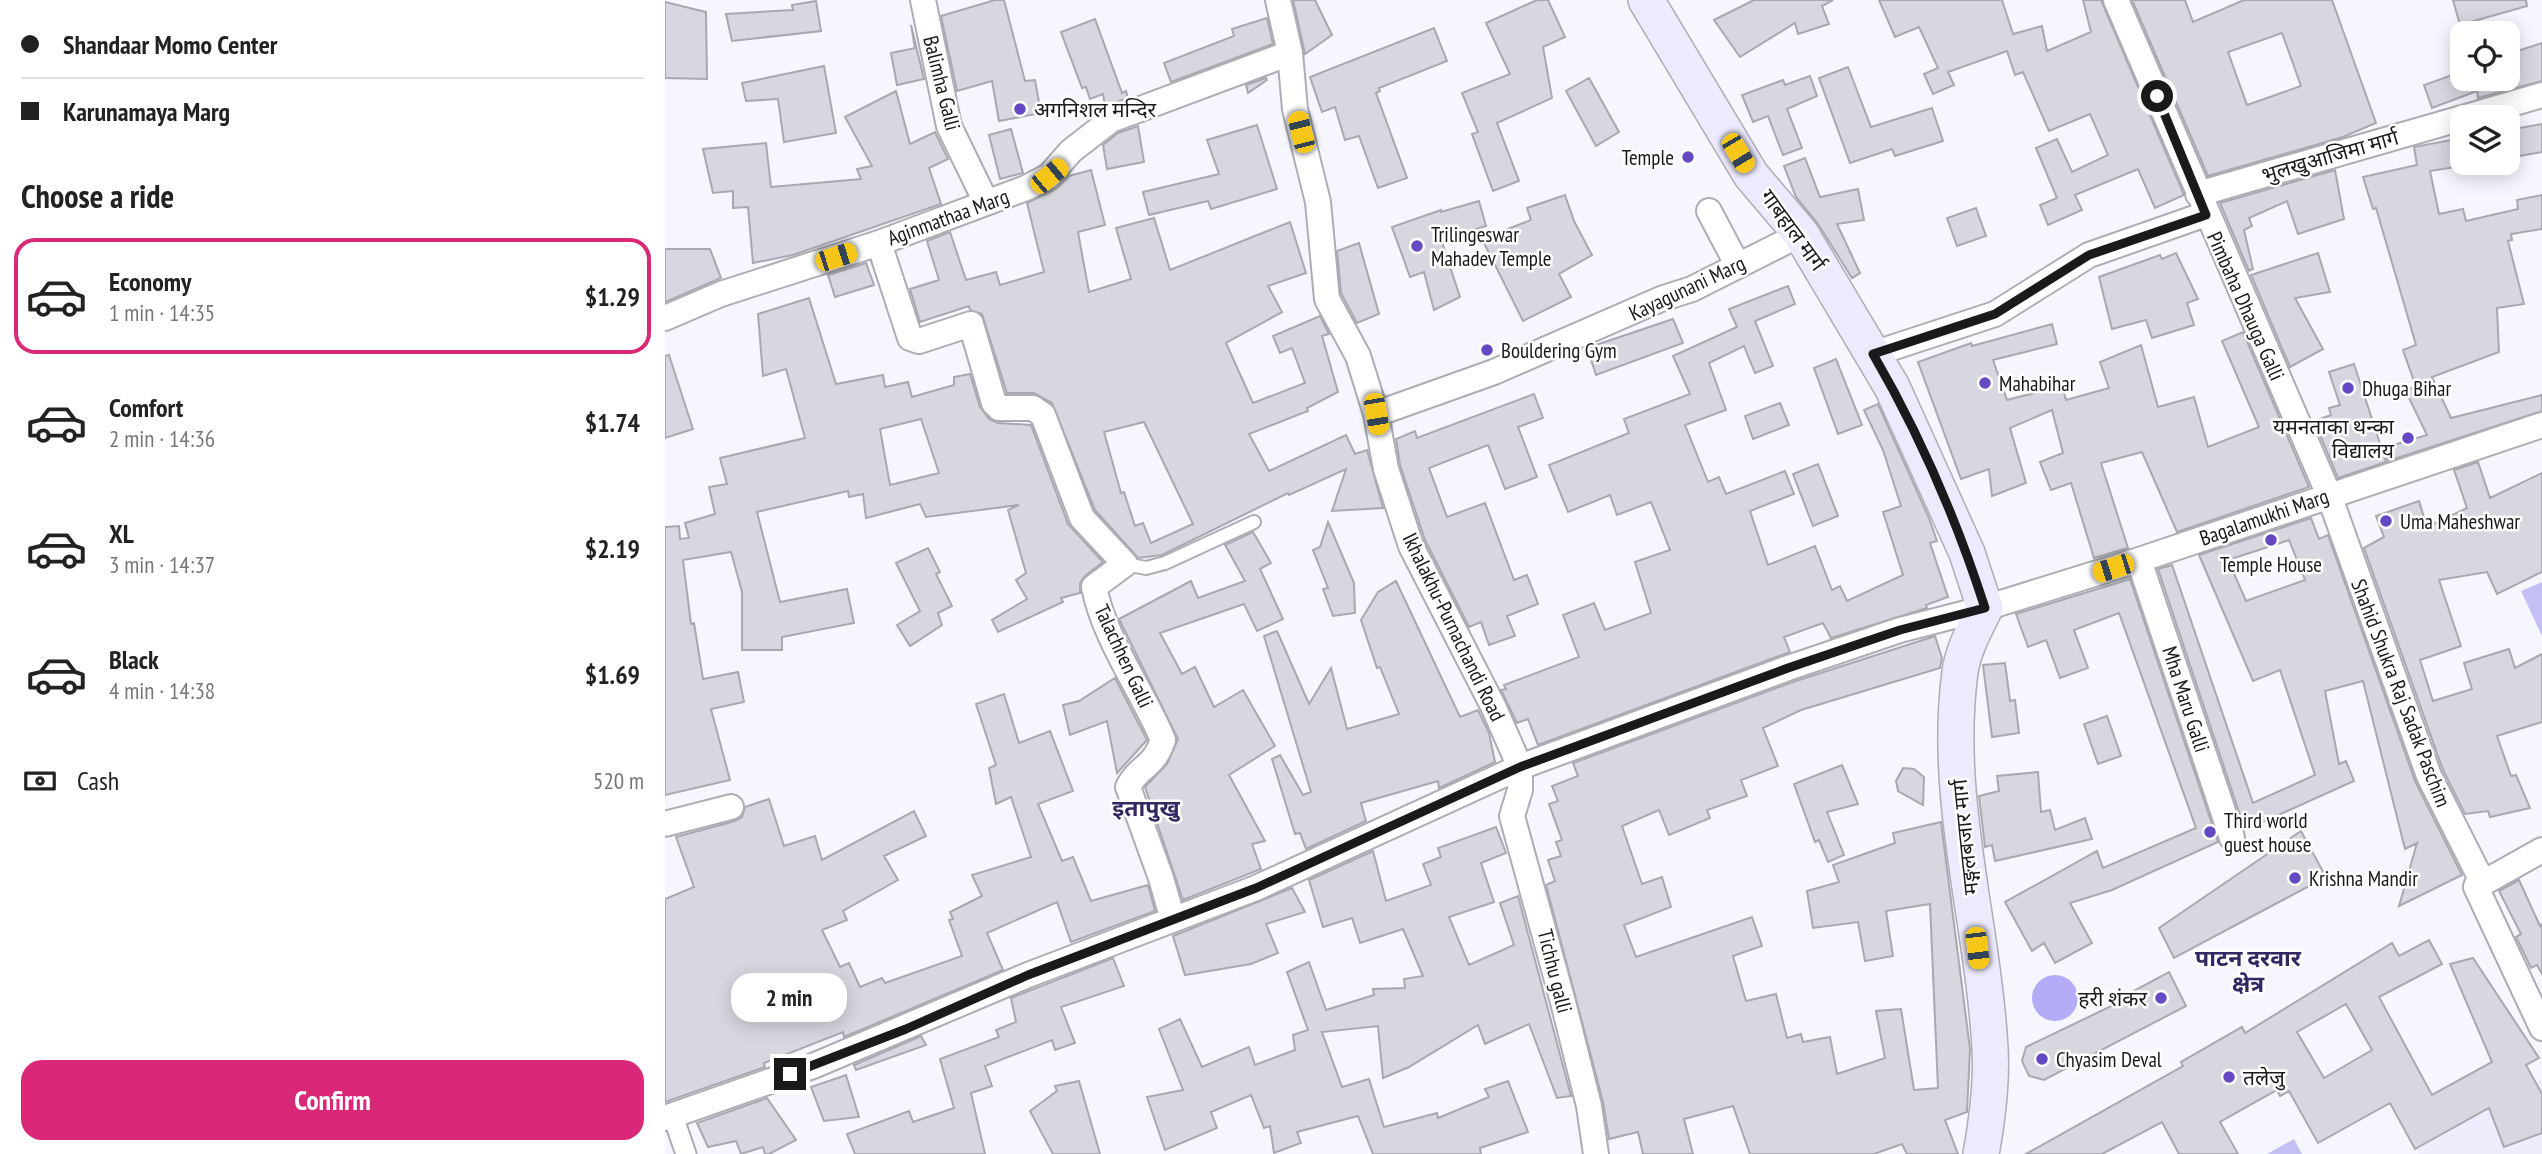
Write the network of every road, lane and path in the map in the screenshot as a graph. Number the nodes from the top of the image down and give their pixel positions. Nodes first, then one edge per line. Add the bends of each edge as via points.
1 (923, 0) edge
2 (1277, 0) edge
3 (1646, 0) edge
4 (2116, 0) edge
5 (1290, 52) junction
6 (2542, 95) edge
7 (2508, 105) edge
8 (2450, 123) edge
9 (986, 202) junction
10 (2202, 204) junction
11 (1709, 211) dead end
12 (1801, 234) junction
13 (879, 243) junction
14 (1738, 266) junction
15 (665, 318) edge
16 (1873, 354) junction
17 (1376, 414) junction
18 (2542, 425) edge
19 (2329, 495) junction
20 (1254, 522) dead end
21 (2139, 560) junction
22 (1125, 564) junction
23 (1985, 608) junction
24 (1520, 778) junction
25 (731, 807) dead end
26 (665, 824) edge
27 (2232, 838) dead end
28 (2542, 850) edge
29 (2476, 887) junction
30 (1173, 920) junction
31 (2542, 1028) edge
32 (669, 1117) edge
33 (686, 1154) edge
34 (1596, 1154) edge
35 (1981, 1154) edge

1 - 9 street, Balimha Galli via 949,126
2 - 5 street, Ikhalakhu-Purnachandi Road
3 - 12 main road, गाबहाल मार्ग via 1751,174
4 - 10 street, Pimbaha Dhauga Galli
5 - 9 street, Aginmathaa Marg via 1111,120 1071,151 1049,176
5 - 17 street, Ikhalakhu-Purnachandi Road via 1291,89 1318,202 1328,299 1359,356
6 - 7 street, भुलखुआजिमा मार्ग
8 - 10 street, भुलखुआजिमा मार्ग
9 - 13 street, Aginmathaa Marg
10 - 16 street, भुलखुआजिमा मार्ग via 2089,255 1995,314
10 - 19 street, Pimbaha Dhauga Galli
11 - 14 street
12 - 14 street, Kayagunani Marg
12 - 16 main road, गाबहाल मार्ग
13 - 15 street, Aginmathaa Marg via 758,281
13 - 22 street via 910,338 919,341 971,324 994,403 999,408 1033,408 1043,415 1082,518
14 - 17 street, Kayagunani Marg via 1506,367
16 - 23 main road, गाबहाल मार्ग via 1967,553
17 - 24 street, Ikhalakhu-Purnachandi Road via 1386,469 1411,546 1495,708
18 - 19 street, Bagalamukhi Marg
19 - 21 street, Bagalamukhi Marg
19 - 29 street, Shahid Shukra Raj Sadak Paschim via 2429,776 2480,877
20 - 22 lane via 1165,563 1146,568
21 - 23 street, Bagalamukhi Marg
21 - 27 street, Mha Maru Galli
22 - 30 street, Talachhen Galli via 1094,587 1117,649 1163,740 1156,760 1132,778 1128,788
23 - 24 street, Bagalamukhi Marg via 1900,630 1788,668
23 - 35 main road, मङ्गलबजार मार्ग via 1960,670 1957,728 1957,785 1990,1049
24 - 30 street, Bagalamukhi Marg
24 - 34 street, Tichhu galli via 1512,816 1563,1002
25 - 26 street
28 - 29 street
29 - 31 street, Shahid Shukra Raj Sadak Paschim
30 - 32 street, Bagalamukhi Marg via 1028,975 813,1066
32 - 33 street

